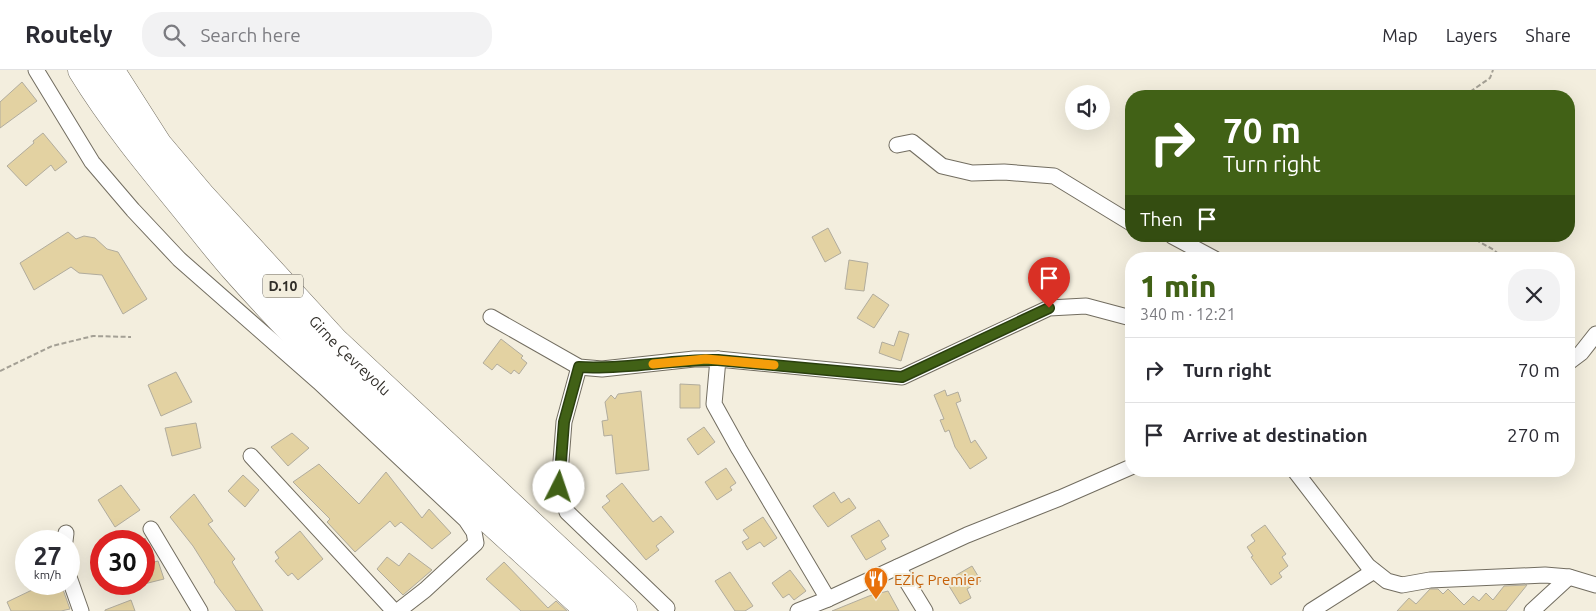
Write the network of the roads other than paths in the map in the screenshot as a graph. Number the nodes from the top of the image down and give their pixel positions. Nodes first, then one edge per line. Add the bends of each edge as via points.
1 (36, 70) edge
2 (68, 70) edge
3 (82, 70) edge
4 (110, 70) edge
5 (115, 89) edge
6 (897, 144) dead end
7 (1125, 219) edge
8 (1183, 242) edge
9 (1202, 252) edge
10 (1125, 316) edge
11 (491, 317) dead end
12 (1596, 334) edge
13 (1575, 358) edge
14 (718, 360) junction
15 (579, 367) junction
16 (251, 456) dead end
17 (1125, 470) edge
18 (1300, 477) edge
19 (151, 529) dead end
20 (898, 567) junction
21 (1374, 571) junction
22 (1569, 577) junction
23 (1596, 585) edge
24 (75, 595) edge
25 (828, 599) junction
26 (667, 608) dead end
27 (81, 611) edge
28 (200, 611) edge
29 (394, 611) edge
30 (398, 611) edge
31 (590, 611) edge
32 (623, 611) edge
33 (798, 611) edge
34 (925, 611) edge
35 (1311, 611) edge
36 (1532, 611) edge

1 - 30 street via 92,162 133,210 180,259 466,520 474,532 476,544
2 - 5 highway, D.10
3 - 5 highway, Girne Çevreyolu
4 - 5 highway, Girne Çevreyolu
5 - 31 highway, Girne Çevreyolu / D.10 via 169,189 236,270 302,340 434,469
5 - 32 highway, Girne Çevreyolu / D.10 via 202,197 334,341
6 - 7 street via 912,142 942,166 972,173 1054,176
8 - 9 street
10 - 14 street via 1086,306 1049,308 902,377
11 - 15 street
12 - 13 street
14 - 15 street via 694,359 602,369
14 - 25 street via 714,404
15 - 26 street via 564,422 559,487 567,512
16 - 29 street
17 - 20 street
18 - 21 street
19 - 28 street
20 - 25 street
20 - 34 street
21 - 22 street via 1387,581 1402,585 1449,579
21 - 35 street
22 - 23 street
22 - 36 street
24 - 27 street
25 - 33 street

